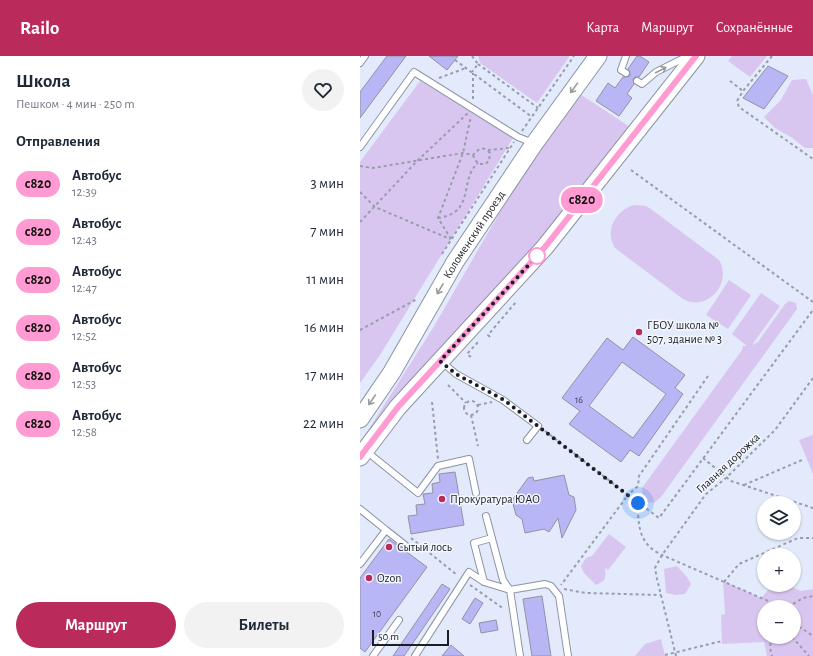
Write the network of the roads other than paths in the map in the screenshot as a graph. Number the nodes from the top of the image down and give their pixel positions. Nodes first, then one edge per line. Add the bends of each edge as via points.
1 (365, 56) edge
2 (598, 56) edge
3 (626, 56) edge
4 (688, 56) edge
5 (696, 56) edge
6 (360, 63) edge
7 (626, 73) dead end
8 (637, 81) dead end
9 (534, 144) junction
10 (360, 147) edge
11 (440, 361) junction
12 (360, 419) edge
13 (527, 440) dead end
14 (362, 454) edge
15 (476, 493) dead end
16 (360, 509) edge
17 (486, 516) dead end
18 (386, 530) junction
19 (492, 538) junction
20 (405, 545) dead end
21 (360, 564) edge
22 (484, 582) junction
23 (510, 590) junction
24 (398, 620) dead end
25 (373, 656) edge
26 (414, 656) edge
27 (520, 656) edge
28 (568, 656) edge

1 - 6 lane
2 -> 9 main road, Коломенский проезд
3 - 7 lane via 621,70
8 -> 4 lane via 642,84 656,72
5 - 11 main road via 545,247
9 - 10 lane via 414,72
9 -> 12 main road, Коломенский проезд via 455,262 392,372
11 - 13 lane via 456,374 504,400 538,426
11 - 14 main road via 398,407
14 - 15 lane via 418,493 438,466 469,459
16 - 18 lane
17 - 19 lane
18 - 20 lane
18 - 21 lane
19 - 22 lane via 474,543
19 - 23 lane via 504,580
22 - 23 lane
22 - 26 lane via 469,572
23 - 27 lane
23 - 28 lane via 545,584 556,591 559,596
24 - 25 lane

